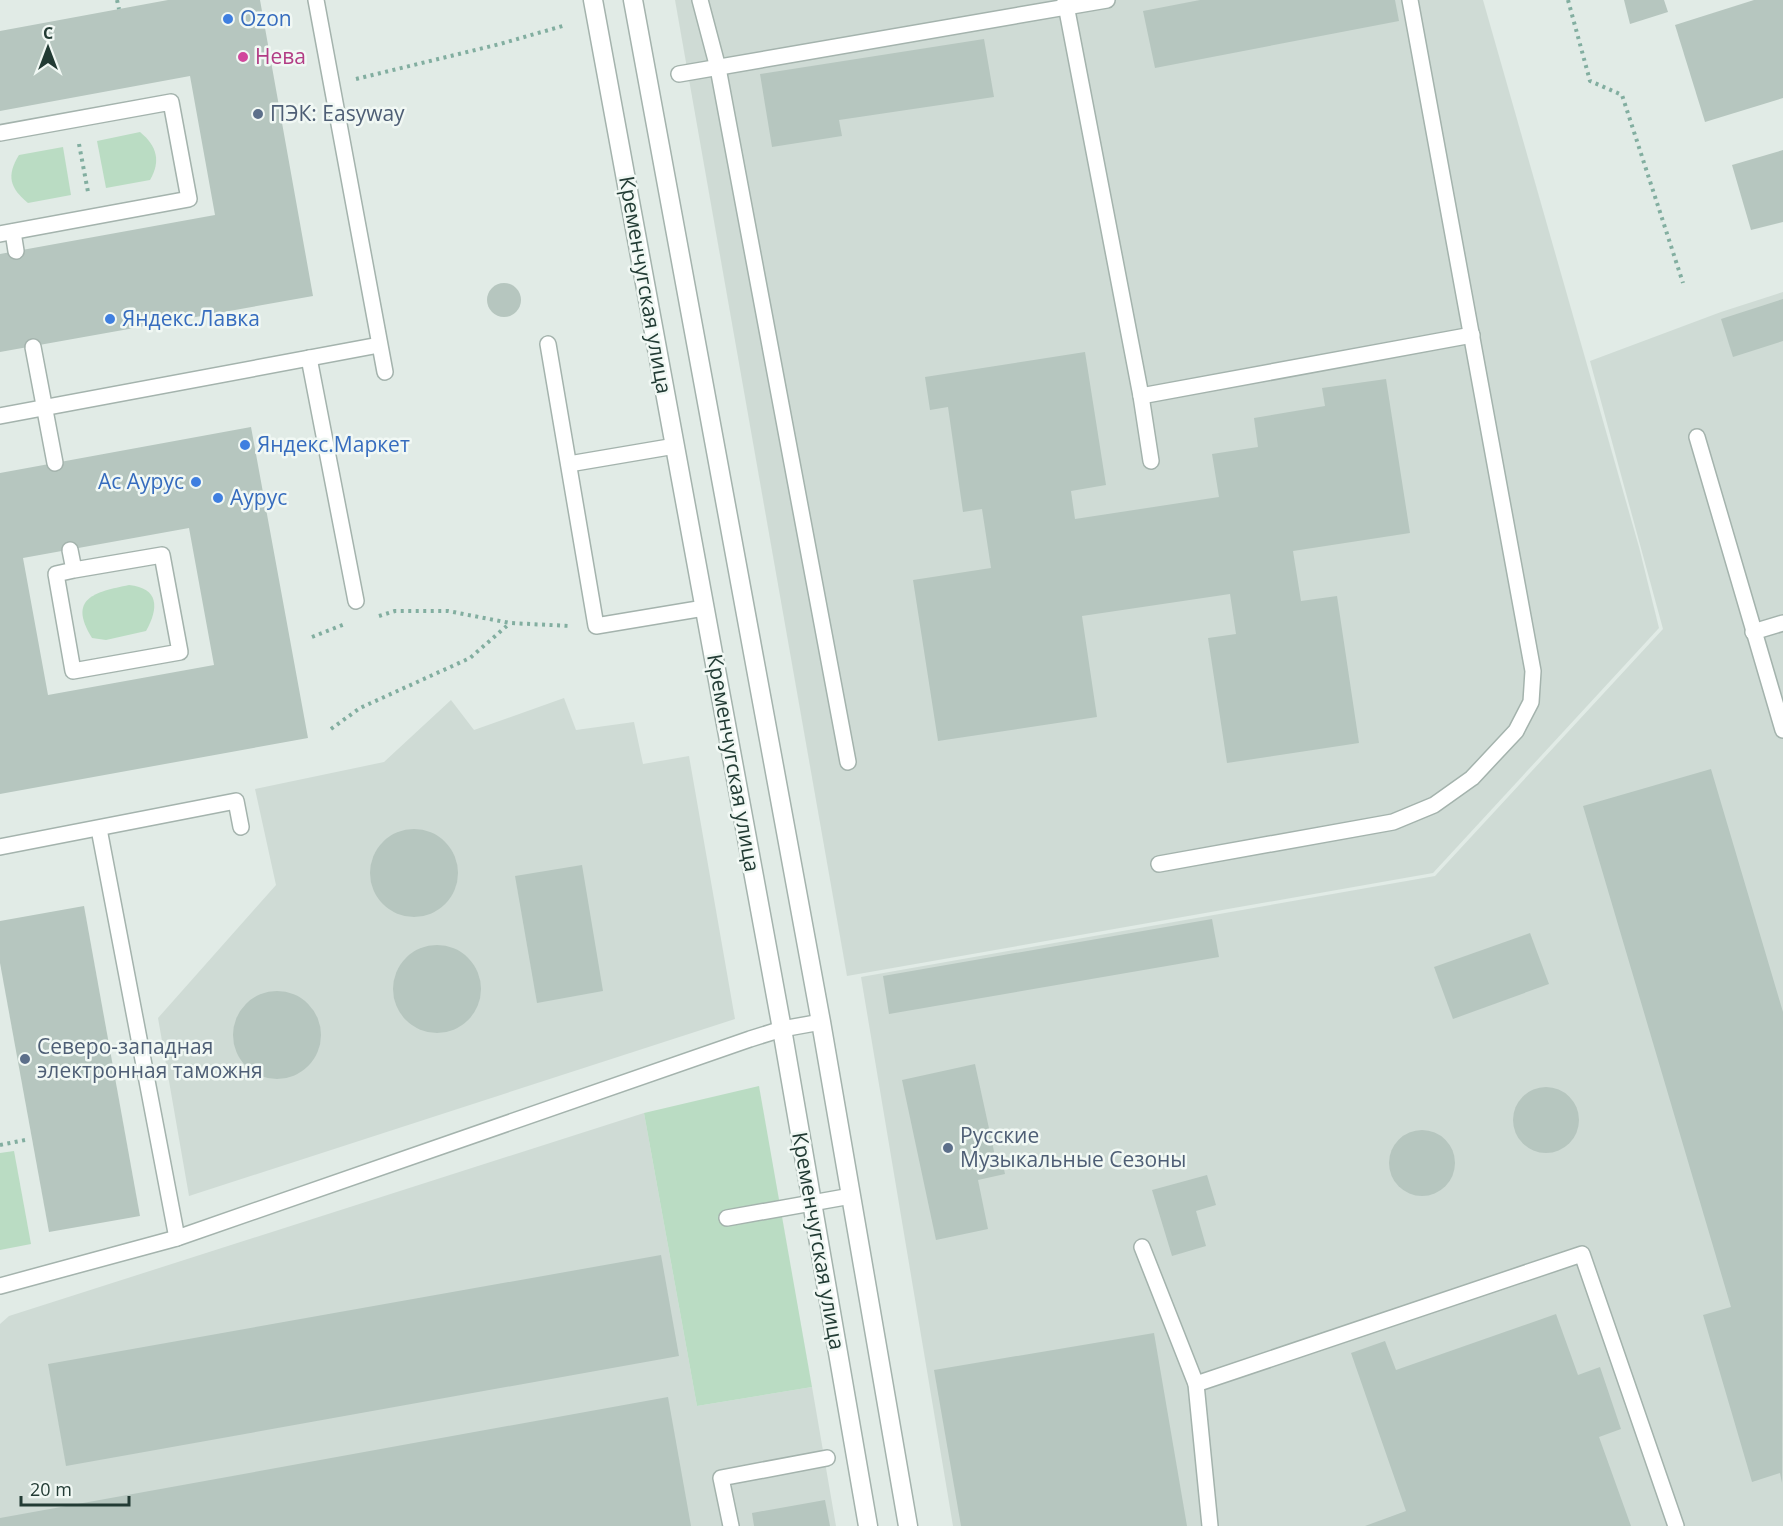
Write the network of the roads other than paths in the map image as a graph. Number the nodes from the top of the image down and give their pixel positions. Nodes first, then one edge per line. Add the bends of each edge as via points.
1 (316, 0) edge
2 (593, 0) edge
3 (633, 0) edge
4 (700, 0) edge
5 (1107, 0) edge
6 (1410, 0) edge
7 (1066, 4) edge
8 (718, 68) junction
9 (679, 74) dead end
10 (0, 133) edge
11 (6, 233) edge
12 (16, 251) dead end
13 (1472, 334) junction
14 (548, 344) dead end
15 (379, 345) junction
16 (33, 346) dead end
17 (309, 358) junction
18 (385, 372) dead end
19 (1141, 396) junction
20 (44, 408) junction
21 (0, 416) edge
22 (1697, 437) dead end
23 (675, 446) junction
24 (1151, 461) dead end
25 (55, 463) dead end
26 (569, 464) junction
27 (70, 550) dead end
28 (74, 570) junction
29 (356, 601) dead end
30 (704, 608) junction
31 (1783, 623) edge
32 (1754, 632) junction
33 (1783, 730) edge
34 (848, 762) dead end
35 (241, 827) dead end
36 (99, 829) junction
37 (0, 847) edge
38 (1159, 864) dead end
39 (820, 1022) junction
40 (782, 1029) junction
41 (851, 1196) junction
42 (812, 1203) junction
43 (728, 1218) dead end
44 (177, 1238) junction
45 (1142, 1247) dead end
46 (0, 1286) edge
47 (1196, 1384) junction
48 (826, 1458) dead end
49 (730, 1526) edge
50 (868, 1526) edge
51 (908, 1526) edge
52 (1210, 1526) edge
53 (1676, 1526) edge

1 - 15 lane
2 - 23 street, Кременчугская улица
3 - 39 street, Кременчугская улица
4 - 8 lane
5 - 7 lane
6 - 13 lane
7 - 8 lane
7 - 19 lane
8 - 9 lane
8 - 34 lane
10 - 11 lane via 171,102 189,199
11 - 12 lane
13 - 19 lane
13 - 38 lane via 1533,671 1531,702 1516,731 1472,778 1434,805 1393,822
14 - 26 lane
15 - 17 lane
15 - 18 lane
16 - 20 lane
17 - 20 lane
17 - 29 lane
19 - 24 lane
20 - 21 lane
20 - 25 lane
22 - 32 lane
23 - 26 lane
23 - 30 street, Кременчугская улица
26 - 30 lane via 596,626
27 - 28 lane
28 - 28 lane via 56,574 74,671 180,652 162,555
30 - 40 street, Кременчугская улица
31 - 32 lane
32 - 33 lane
35 - 36 lane via 236,801
36 - 37 lane
36 - 44 lane
39 - 40 lane
39 - 41 street, Кременчугская улица
40 - 42 street, Кременчугская улица
40 - 44 lane
41 - 42 lane
41 - 51 street, Кременчугская улица
42 - 43 lane
42 - 50 street, Кременчугская улица
44 - 46 lane
45 - 47 lane
47 - 52 lane
47 - 53 lane via 1582,1254
48 - 49 lane via 722,1478

